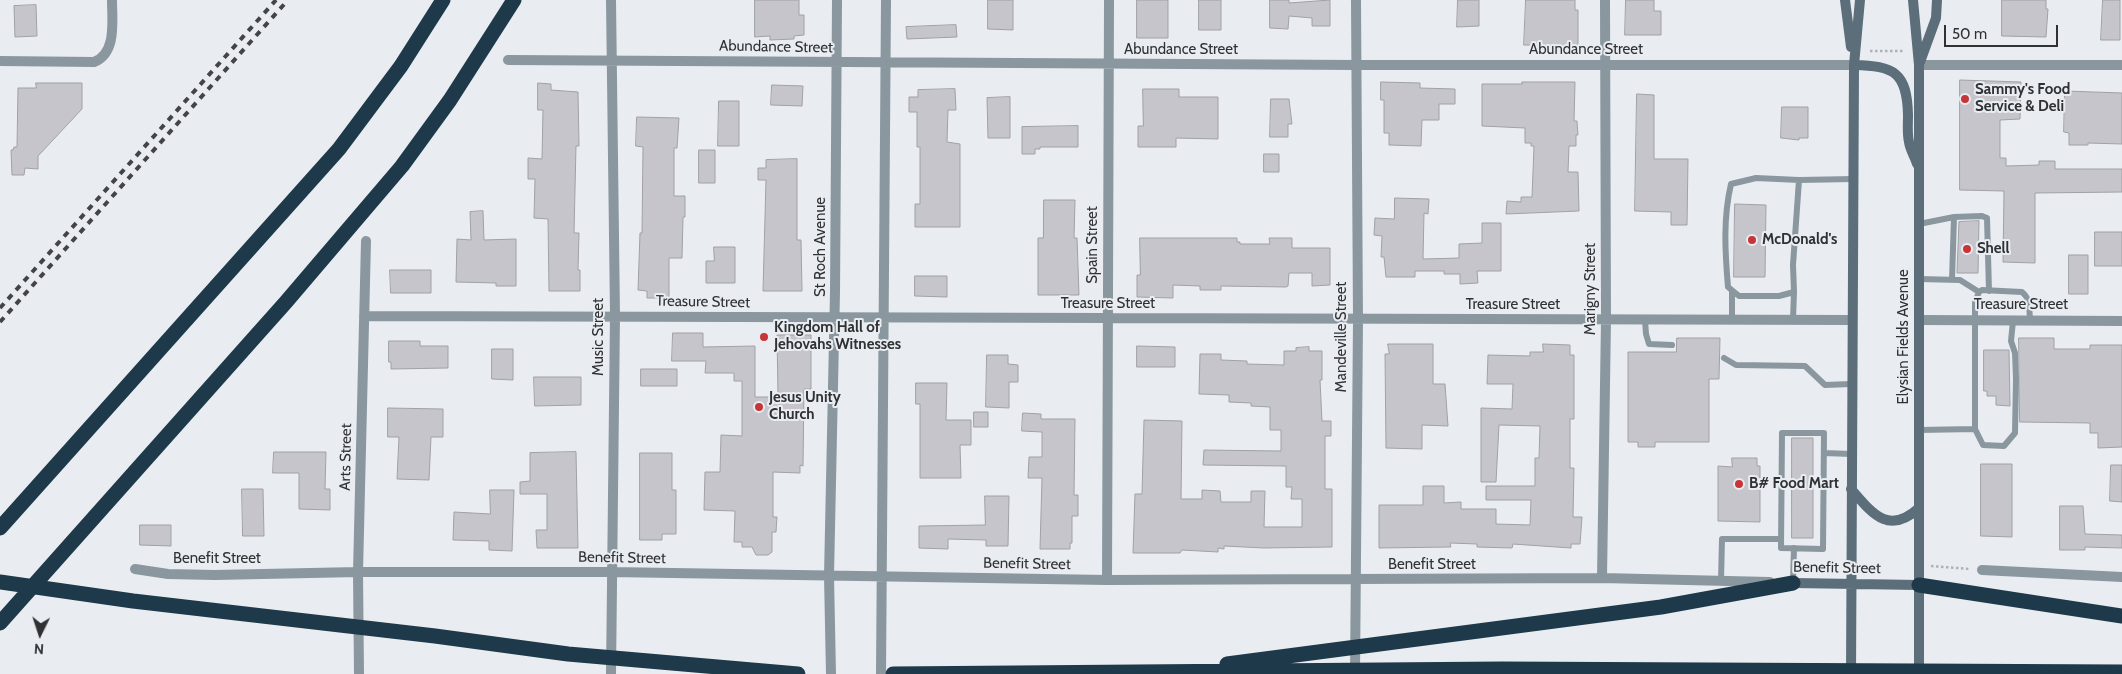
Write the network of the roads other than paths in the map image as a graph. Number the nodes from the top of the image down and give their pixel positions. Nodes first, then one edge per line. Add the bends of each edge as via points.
1 (112, 0) edge
2 (443, 0) edge
3 (514, 0) edge
4 (611, 0) edge
5 (837, 0) edge
6 (886, 0) edge
7 (1109, 0) edge
8 (1356, 0) edge
9 (1605, 0) edge
10 (1845, 0) edge
11 (1860, 0) edge
12 (1913, 0) edge
13 (1937, 0) edge
14 (611, 59) junction
15 (508, 60) dead end
16 (0, 61) edge
17 (837, 62) junction
18 (886, 63) junction
19 (1110, 64) junction
20 (1605, 65) junction
21 (1854, 65) junction
22 (1919, 65) junction
23 (2122, 65) edge
24 (1356, 66) junction
25 (1919, 169) junction
26 (1853, 179) junction
27 (1799, 180) junction
28 (1954, 217) junction
29 (1919, 224) junction
30 (366, 241) dead end
31 (1920, 279) junction
32 (1952, 280) junction
33 (1732, 290) junction
34 (1989, 290) junction
35 (1794, 292) junction
36 (1979, 292) junction
37 (615, 315) junction
38 (364, 316) junction
39 (835, 318) junction
40 (883, 318) junction
41 (1108, 319) junction
42 (1358, 320) junction
43 (1606, 320) junction
44 (1645, 320) junction
45 (1732, 320) junction
46 (1793, 320) junction
47 (1852, 320) junction
48 (1920, 320) junction
49 (1975, 320) junction
50 (2013, 320) junction
51 (2030, 320) junction
52 (2122, 321) edge
53 (1672, 345) dead end
54 (1724, 358) dead end
55 (1851, 384) junction
56 (1975, 429) junction
57 (1919, 430) junction
58 (1824, 454) junction
59 (1851, 454) junction
60 (1851, 488) junction
61 (1919, 508) junction
62 (0, 528) edge
63 (1781, 539) junction
64 (1794, 548) junction
65 (135, 569) dead end
66 (1982, 570) road end
67 (358, 572) junction
68 (611, 572) junction
69 (829, 576) junction
70 (2122, 577) edge
71 (881, 578) junction
72 (1602, 578) junction
73 (1107, 580) junction
74 (1355, 580) junction
75 (1721, 581) junction
76 (0, 582) edge
77 (1794, 583) junction
78 (1851, 584) junction
79 (1919, 585) junction
80 (2122, 616) edge
81 (0, 623) edge
82 (2122, 672) edge
83 (1156, 673) junction
84 (359, 674) edge
85 (611, 674) edge
86 (798, 674) edge
87 (831, 674) edge
88 (881, 674) edge
89 (893, 674) edge
90 (1355, 674) edge
91 (1851, 674) edge
92 (1919, 674) edge

1 - 16 street via 110,47 104,57 94,62
2 - 62 highway via 401,66 339,149
3 - 81 highway via 450,100 402,166 286,302
4 - 14 street, Music Street
5 - 17 street, St Roch Avenue
6 - 18 street
7 - 19 street, Spain Street
8 - 24 street, Mandeville Street
9 - 20 street, Marigny Street
10 - 21 main road
11 - 21 main road
12 - 22 main road, Elysian Fields Avenue
13 - 22 main road via 1936,18
14 - 15 street, Abundance Street
14 - 17 street, Abundance Street
14 - 37 street, Music Street
17 - 18 street, Abundance Street
17 - 39 street, St Roch Avenue
18 - 19 street, Abundance Street
18 - 40 street
19 - 24 street, Abundance Street
19 - 41 street, Spain Street
20 - 21 street, Abundance Street
20 - 24 street, Abundance Street
20 - 43 street, Marigny Street
21 - 25 main road via 1878,66 1893,71 1901,79 1908,107 1909,142
21 - 26 main road
22 - 23 street
22 - 25 main road, Elysian Fields Avenue
24 - 42 street, Mandeville Street
25 - 29 main road, Elysian Fields Avenue
26 - 27 lane
26 - 47 main road
27 - 33 lane via 1756,178 1731,184 1724,242 1728,288
27 - 35 lane
28 - 29 lane
28 - 32 lane
28 - 34 lane via 1987,218
29 - 31 main road, Elysian Fields Avenue
30 - 38 street, Arts Street
31 - 32 lane
31 - 48 main road, Elysian Fields Avenue
32 - 36 lane via 1960,280
33 - 35 lane via 1739,296 1780,296
33 - 45 lane
34 - 36 lane
34 - 51 lane via 2022,292 2029,302
35 - 46 lane
36 - 49 lane via 1975,302
37 - 38 street, Treasure Street
37 - 39 street, Treasure Street
37 - 68 street, Music Street
38 - 67 street, Arts Street
39 - 40 street, Treasure Street
39 - 69 street, St Roch Avenue
40 - 41 street, Treasure Street
40 - 71 street
41 - 42 street, Treasure Street
41 - 73 street, Spain Street
42 - 43 street, Treasure Street
42 - 74 street, Mandeville Street
43 - 44 street, Treasure Street
43 - 72 street, Marigny Street
44 - 45 street, Treasure Street
44 - 53 lane via 1649,344
45 - 46 street, Treasure Street
46 - 47 street, Treasure Street
47 - 55 main road
48 - 49 street, Treasure Street
48 - 57 main road, Elysian Fields Avenue
49 - 50 street, Treasure Street
49 - 56 lane
50 - 51 street, Treasure Street
50 - 56 lane via 2015,434 2004,446 1983,445
51 - 52 street, Treasure Street
54 - 55 lane via 1736,365 1805,366 1825,385
55 - 59 main road
56 - 57 lane
57 - 61 main road, Elysian Fields Avenue
58 - 59 lane
58 - 63 lane via 1824,433 1782,433
58 - 64 lane via 1823,549
59 - 60 main road
60 - 61 main road via 1883,520 1903,520
60 - 78 main road
61 - 79 main road, Elysian Fields Avenue
63 - 64 lane via 1781,548
63 - 75 lane via 1722,539
64 - 77 lane
65 - 67 street, Benefit Street via 168,574 215,575
66 - 70 street
67 - 68 street, Benefit Street
67 - 84 street, Arts Street
68 - 69 street, Benefit Street
68 - 85 street, Music Street
69 - 71 street, Benefit Street
69 - 87 street, St Roch Avenue
71 - 73 street, Benefit Street
71 - 88 street
72 - 74 street, Benefit Street
72 - 75 street, Benefit Street
73 - 74 street, Benefit Street
74 - 90 street, Mandeville Street
75 - 77 street, Benefit Street
76 - 86 highway via 568,654
77 - 78 main road, Benefit Street
77 - 83 highway via 1661,607
78 - 79 main road, Benefit Street
78 - 91 main road
79 - 80 highway
79 - 92 main road, Elysian Fields Avenue
82 - 83 highway via 1502,669
83 - 89 highway

